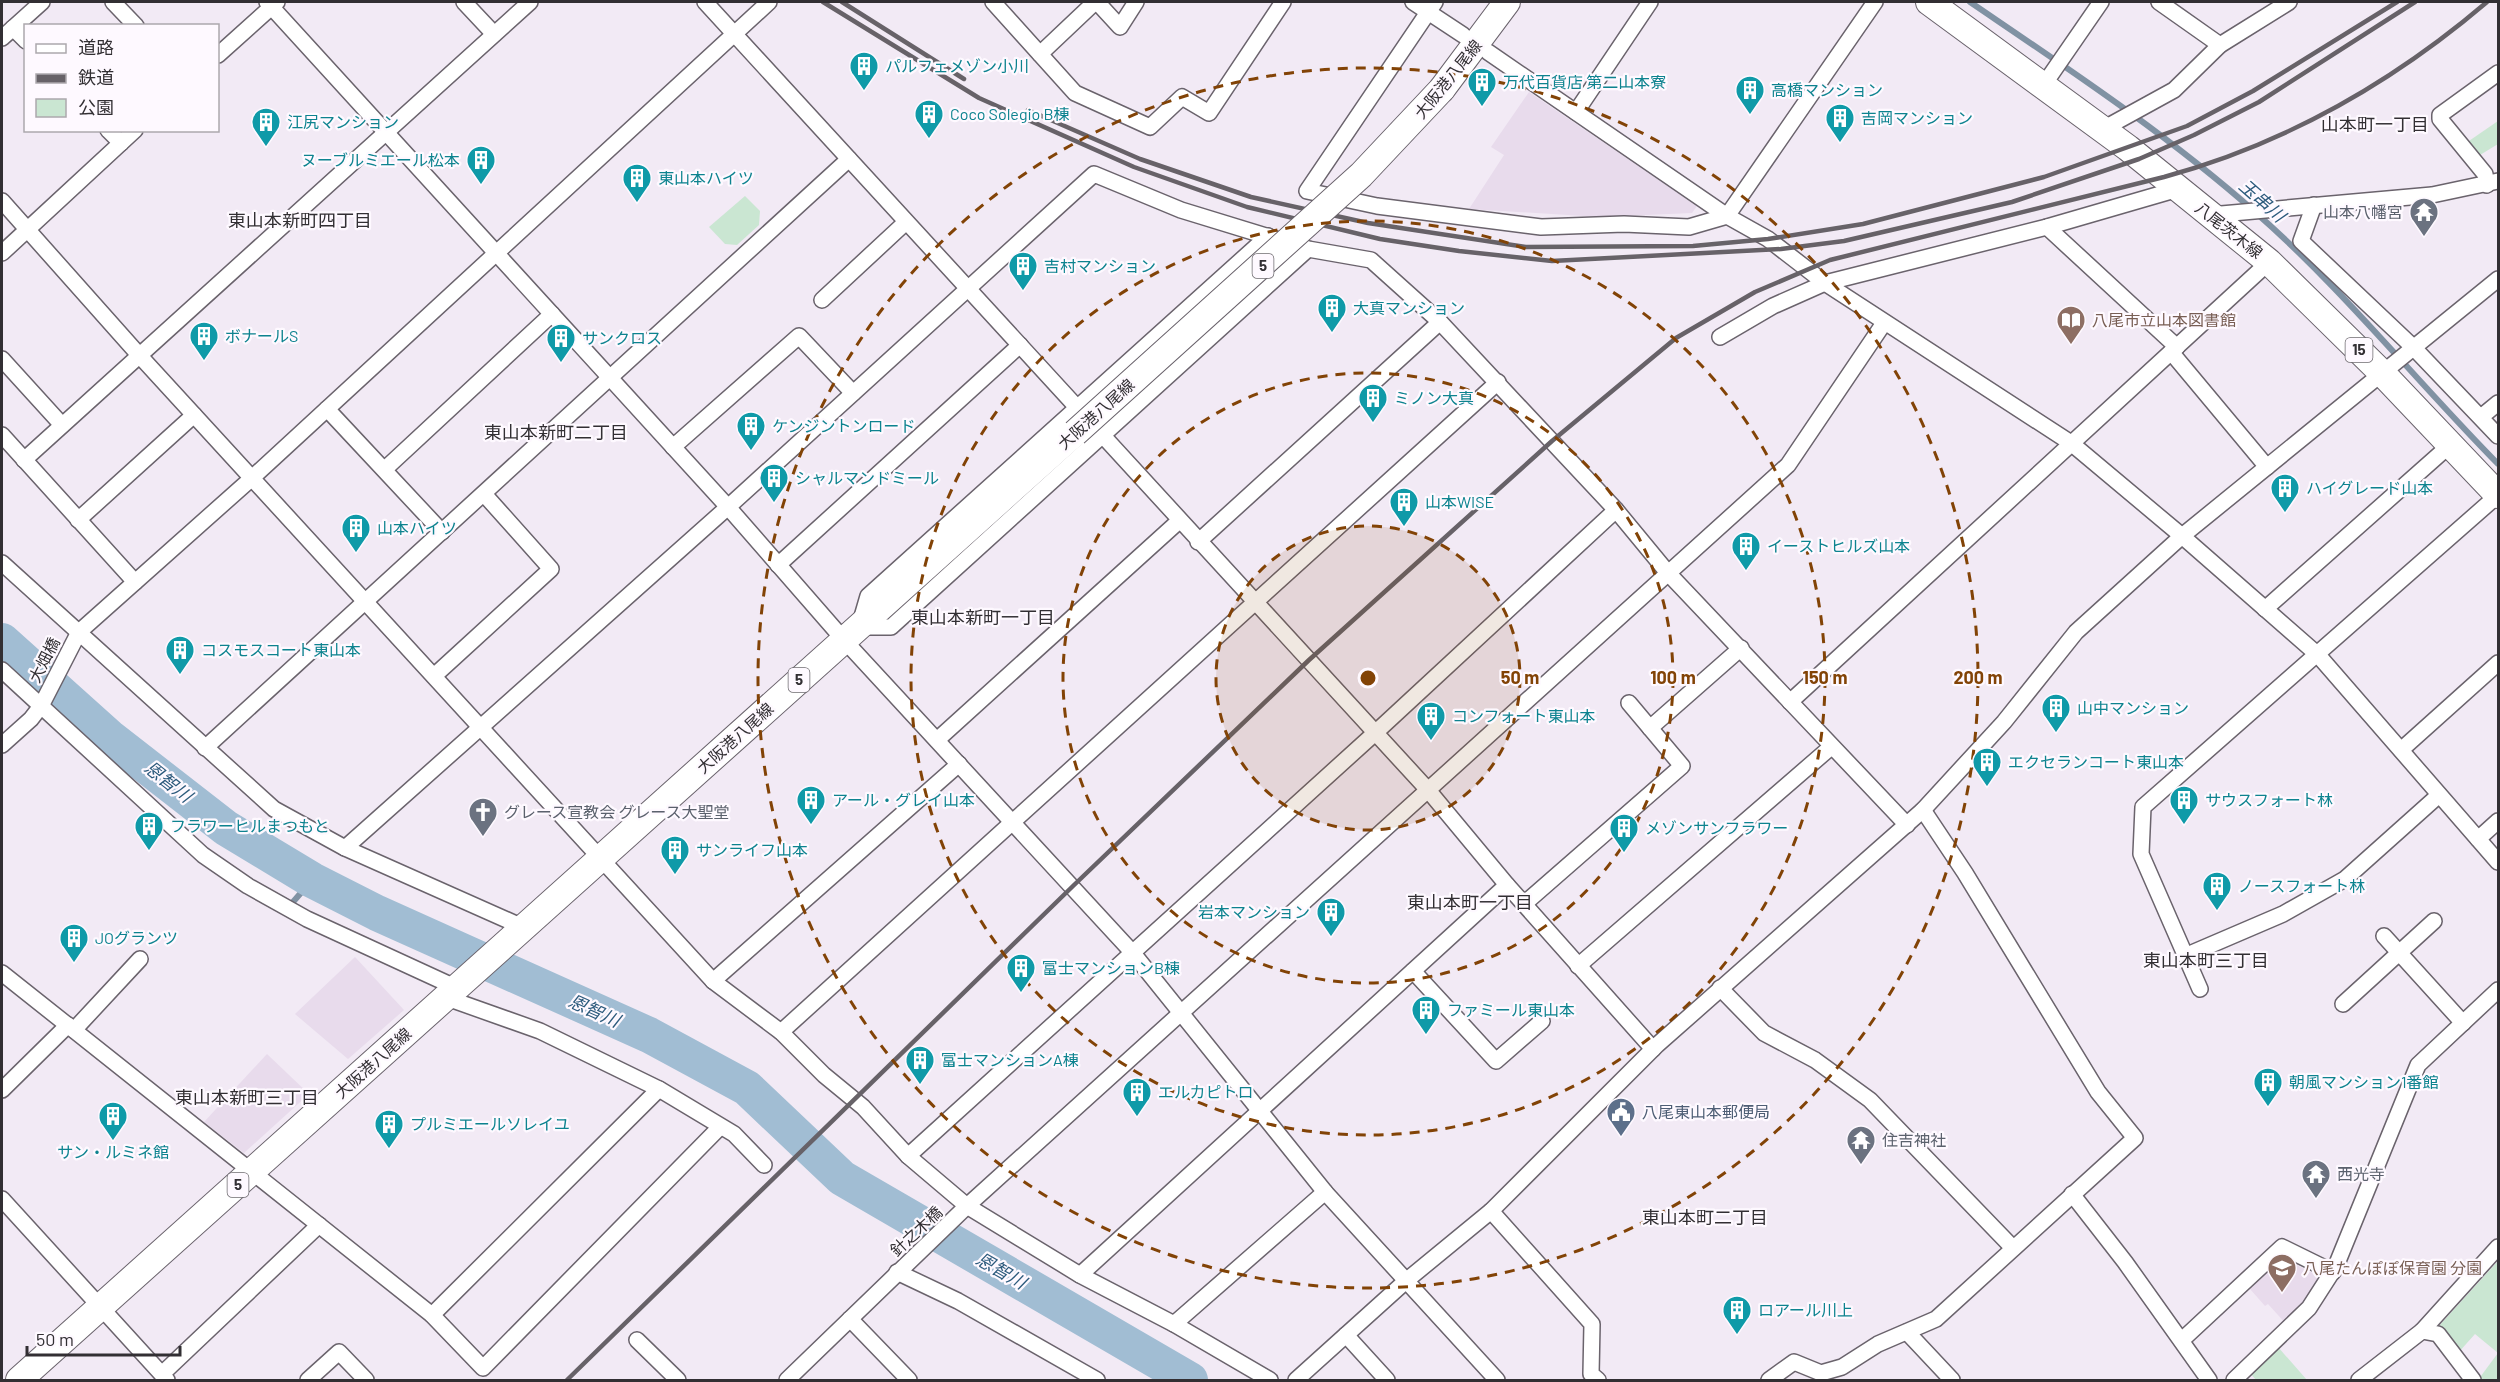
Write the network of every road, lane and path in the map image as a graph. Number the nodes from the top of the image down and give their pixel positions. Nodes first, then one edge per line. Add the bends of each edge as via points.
1 (42, 2) edge
2 (113, 2) edge
3 (464, 2) edge
4 (530, 2) edge
5 (705, 2) edge
6 (769, 2) edge
7 (993, 2) edge
8 (1096, 2) edge
9 (1136, 2) edge
10 (1283, 2) edge
11 (1413, 2) edge
12 (1507, 2) edge
13 (1650, 2) edge
14 (1875, 2) edge
15 (2101, 2) edge
16 (2159, 2) edge
17 (2289, 2) edge
18 (272, 3) edge
19 (1941, 5) edge
20 (1431, 6) edge
21 (134, 24) edge
22 (7, 33) edge
23 (734, 33) junction
24 (494, 34) junction
25 (1463, 35) dead end
26 (24, 40) edge
27 (2220, 45) junction
28 (1488, 52) dead end
29 (219, 54) edge
30 (1040, 54) junction
31 (2499, 73) edge
32 (2043, 86) junction
33 (1576, 112) junction
34 (2103, 129) junction
35 (384, 131) junction
36 (110, 132) edge
37 (133, 132) edge
38 (121, 144) junction
39 (849, 159) junction
40 (2493, 183) edge
41 (2178, 189) junction
42 (2, 201) edge
43 (2314, 205) junction
44 (2209, 215) junction
45 (1726, 216) junction
46 (906, 222) junction
47 (2047, 227) junction
48 (27, 229) junction
49 (1268, 236) junction
50 (1308, 249) junction
51 (2, 253) edge
52 (496, 254) junction
53 (2269, 262) junction
54 (2499, 279) edge
55 (1825, 284) junction
56 (968, 289) junction
57 (822, 300) dead end
58 (552, 314) junction
59 (1440, 321) junction
60 (1884, 323) junction
61 (1720, 337) dead end
62 (1020, 345) junction
63 (2411, 349) junction
64 (2174, 350) junction
65 (139, 355) junction
66 (2, 359) edge
67 (2387, 370) junction
68 (611, 378) junction
69 (1498, 382) junction
70 (853, 393) junction
71 (2499, 402) edge
72 (1077, 407) junction
73 (327, 409) junction
74 (194, 416) junction
75 (2481, 417) junction
76 (62, 425) junction
77 (2, 435) edge
78 (1101, 435) junction
79 (2499, 436) edge
80 (2071, 443) junction
81 (2450, 445) junction
82 (673, 447) junction
83 (24, 460) junction
84 (2267, 467) junction
85 (386, 469) junction
86 (252, 478) junction
87 (484, 494) junction
88 (2498, 495) edge
89 (728, 507) junction
90 (1616, 510) junction
91 (78, 520) junction
92 (1179, 521) junction
93 (442, 532) junction
94 (2182, 536) junction
95 (1198, 542) junction
96 (2, 563) edge
97 (778, 565) junction
98 (1668, 573) junction
99 (135, 582) junction
100 (367, 601) junction
101 (1254, 601) junction
102 (2265, 609) junction
103 (79, 632) junction
104 (851, 633) junction
105 (1741, 648) junction
106 (2318, 655) junction
107 (2499, 663) edge
108 (2, 670) edge
109 (434, 676) junction
110 (1790, 702) junction
111 (1629, 703) dead end
112 (41, 705) junction
113 (481, 728) junction
114 (1650, 728) junction
115 (1375, 733) junction
116 (937, 740) junction
117 (3, 741) edge
118 (1832, 747) junction
119 (205, 748) junction
120 (2401, 750) junction
121 (959, 764) junction
122 (1428, 790) junction
123 (2439, 795) junction
124 (1923, 810) junction
125 (1012, 820) junction
126 (2499, 821) edge
127 (1907, 825) junction
128 (2478, 839) junction
129 (345, 848) junction
130 (600, 859) junction
131 (2499, 862) edge
132 (1507, 885) junction
133 (1524, 904) junction
134 (2434, 921) dead end
135 (525, 928) junction
136 (2384, 936) dead end
137 (1132, 952) junction
138 (2399, 953) junction
139 (2185, 956) junction
140 (140, 959) dead end
141 (1578, 966) junction
142 (1413, 971) junction
143 (2, 973) edge
144 (713, 981) junction
145 (1720, 988) junction
146 (2200, 988) dead end
147 (2499, 990) edge
148 (452, 993) junction
149 (2343, 1004) dead end
150 (1183, 1013) junction
151 (1542, 1021) dead end
152 (2463, 1023) junction
153 (71, 1028) junction
154 (781, 1032) junction
155 (1653, 1049) junction
156 (659, 1089) junction
157 (2, 1090) edge
158 (1261, 1110) junction
159 (720, 1126) junction
160 (908, 1156) junction
161 (764, 1166) dead end
162 (252, 1172) junction
163 (1325, 1192) junction
164 (2072, 1194) junction
165 (2, 1199) edge
166 (963, 1211) junction
167 (1491, 1211) junction
168 (319, 1225) junction
169 (2499, 1246) edge
170 (2013, 1248) junction
171 (897, 1272) junction
172 (2333, 1272) junction
173 (1080, 1275) junction
174 (1407, 1280) junction
175 (102, 1306) junction
176 (432, 1315) junction
177 (850, 1319) junction
178 (1174, 1324) junction
179 (2422, 1331) junction
180 (1907, 1332) junction
181 (1346, 1335) junction
182 (637, 1340) dead end
183 (2182, 1340) junction
184 (165, 1377) edge
185 (1591, 1378) edge
186 (19, 1380) edge
187 (308, 1380) edge
188 (366, 1380) edge
189 (678, 1380) edge
190 (787, 1380) edge
191 (909, 1380) edge
192 (1097, 1380) edge
193 (1270, 1380) edge
194 (1296, 1380) edge
195 (1387, 1380) edge
196 (1497, 1380) edge
197 (1769, 1380) edge
198 (1952, 1380) edge
199 (2209, 1380) edge
200 (2234, 1380) edge
201 (2359, 1380) edge
202 (2473, 1380) edge

1 - 22 street
2 - 21 street
3 - 24 street
4 - 24 street
5 - 23 street
6 - 23 street
7 - 30 street
8 - 9 street via 1120,27
8 - 30 street
10 - 30 street via 1209,112 1182,97 1150,128 1076,93
11 - 20 street
12 - 104 main road, 大阪港八尾線 / 5, bridge via 1442,89 1361,175
13 - 33 street
14 - 45 street
15 - 32 street
16 - 27 street
17 - 27 street
18 - 29 street
18 - 35 street
19 - 32 main road, 八尾茨木線 / 15
20 - 25 street
20 - 45 street via 1307,191 1377,206 1541,228 1624,224 1689,227
22 - 26 street
23 - 39 street
23 - 52 street
24 - 35 street
27 - 34 street via 2174,90
28 - 33 street
31 - 40 street via 2440,114 2440,119
32 - 34 main road, 八尾茨木線 / 15
33 - 45 street
34 - 41 main road, 八尾茨木線 / 15
35 - 52 street
35 - 65 street
36 - 38 street
37 - 38 street
38 - 48 street
39 - 46 street
39 - 68 street
40 - 43 street via 2432,195
41 - 44 main road, 八尾茨木線 / 15
41 - 47 street
42 - 48 street
43 - 44 street
43 - 63 street via 2301,241
44 - 53 main road, 八尾茨木線 / 15
45 - 55 street via 1768,239
46 - 56 street
46 - 57 street
47 - 55 street
47 - 64 street
48 - 51 street
48 - 65 street
49 - 50 street
49 - 56 street via 1181,210 1094,174
49 - 72 street
50 - 59 street via 1371,260
50 - 78 street
52 - 58 street
52 - 73 street
53 - 64 street
53 - 67 main road, 八尾茨木線 / 15
54 - 63 street
55 - 60 street
55 - 61 street via 1773,306
56 - 62 street
56 - 70 street
58 - 68 street
58 - 85 street
59 - 69 street
59 - 95 street
60 - 80 street
60 - 98 street, 針之木橋 via 1788,465
62 - 72 street
62 - 97 street
63 - 67 street
63 - 75 street
64 - 80 street
64 - 84 street
65 - 74 street
65 - 76 street
66 - 76 street
67 - 81 main road, 八尾茨木線 / 15
67 - 84 street
68 - 82 street
68 - 87 street
69 - 90 street
69 - 101 street
70 - 82 street via 799,336
70 - 89 street
71 - 75 street
72 - 78 street
72 - 104 street via 868,596
73 - 85 street
73 - 86 street
74 - 86 street
74 - 91 street
75 - 79 street
76 - 83 street
77 - 83 street
78 - 92 street
78 - 104 street via 891,627
80 - 94 street
80 - 110 street
81 - 88 main road, 八尾茨木線 / 15
81 - 102 street
82 - 89 street
83 - 91 street
84 - 94 street
85 - 93 street
86 - 99 street
86 - 100 street
87 - 93 street
87 - 109 street via 550,569
88 - 106 street
89 - 97 street
89 - 113 street
90 - 98 street
90 - 115 street
91 - 99 street
92 - 95 street
92 - 116 street
93 - 100 street
94 - 102 street
94 - 124 street via 2076,632 2004,722
95 - 101 street
96 - 103 street
97 - 104 street
98 - 105 street
98 - 122 street, 針之木橋
99 - 103 street
100 - 109 street
100 - 119 street
101 - 115 street
101 - 125 street
102 - 106 street
103 - 112 street, 大畑橋
103 - 119 street
104 - 116 street
104 - 130 main road, 大阪港八尾線 / 5
105 - 110 street
105 - 114 street
106 - 120 street
106 - 139 street via 2143,807 2141,854
107 - 120 street
108 - 112 street
109 - 113 street
110 - 118 street
111 - 114 street
112 - 117 street, 大畑橋 via 31,719
112 - 148 street via 203,855 307,919
113 - 129 street
113 - 130 street
114 - 133 street via 1682,766
115 - 122 street
115 - 137 street
116 - 121 street
118 - 127 street
118 - 141 street
119 - 129 street via 274,809
120 - 123 street
121 - 125 street
121 - 144 street
122 - 132 street
122 - 150 street, 針之木橋
123 - 128 street
123 - 139 street via 2345,879 2283,914
124 - 127 street
124 - 164 street via 2098,1092 2135,1138
125 - 137 street
125 - 154 street
126 - 128 street
127 - 145 street
128 - 131 street
129 - 135 street
130 - 135 main road, 大阪港八尾線 / 5
130 - 144 street
132 - 133 street
132 - 142 street
133 - 141 street
134 - 138 street
135 - 148 main road, 大阪港八尾線 / 5
136 - 138 street
137 - 150 street
137 - 160 street
138 - 149 street
138 - 152 street
139 - 146 street
140 - 153 street
141 - 155 street
142 - 151 street via 1496,1061
142 - 158 street
143 - 153 street
144 - 154 street
145 - 155 street
145 - 170 street via 1764,1033 1815,1060 1870,1100
147 - 152 street
148 - 156 street
148 - 162 main road, 大阪港八尾線 / 5
150 - 158 street
150 - 166 street, 針之木橋
152 - 172 street via 2418,1065
153 - 157 street
153 - 162 street
154 - 160 street via 863,1107
155 - 167 street
156 - 159 street
156 - 176 street
158 - 163 street
158 - 173 street
159 - 161 street via 734,1134
159 - 176 street via 483,1368
160 - 166 street
162 - 168 street
162 - 175 main road, 大阪港八尾線 / 5
163 - 174 street
163 - 178 street
164 - 170 street
164 - 183 street
165 - 175 street
166 - 171 street, 針之木橋
166 - 173 street
167 - 174 street
167 - 185 street via 1592,1324
168 - 176 street
168 - 184 street
169 - 179 street
170 - 180 street via 1936,1319
171 - 177 street, 針之木橋
171 - 192 street via 958,1301
172 - 183 street via 2282,1247
172 - 200 street via 2309,1308
173 - 178 street
174 - 181 street
174 - 196 street
175 - 184 street
175 - 186 main road, 大阪港八尾線 / 5
177 - 190 street, 針之木橋
177 - 191 street
178 - 193 street
179 - 201 street
179 - 202 street via 2438,1334
180 - 197 street via 1878,1344 1842,1367 1821,1373 1794,1362
180 - 198 street
181 - 194 street
181 - 195 street
182 - 189 street
183 - 199 street
187 - 188 street via 339,1352

